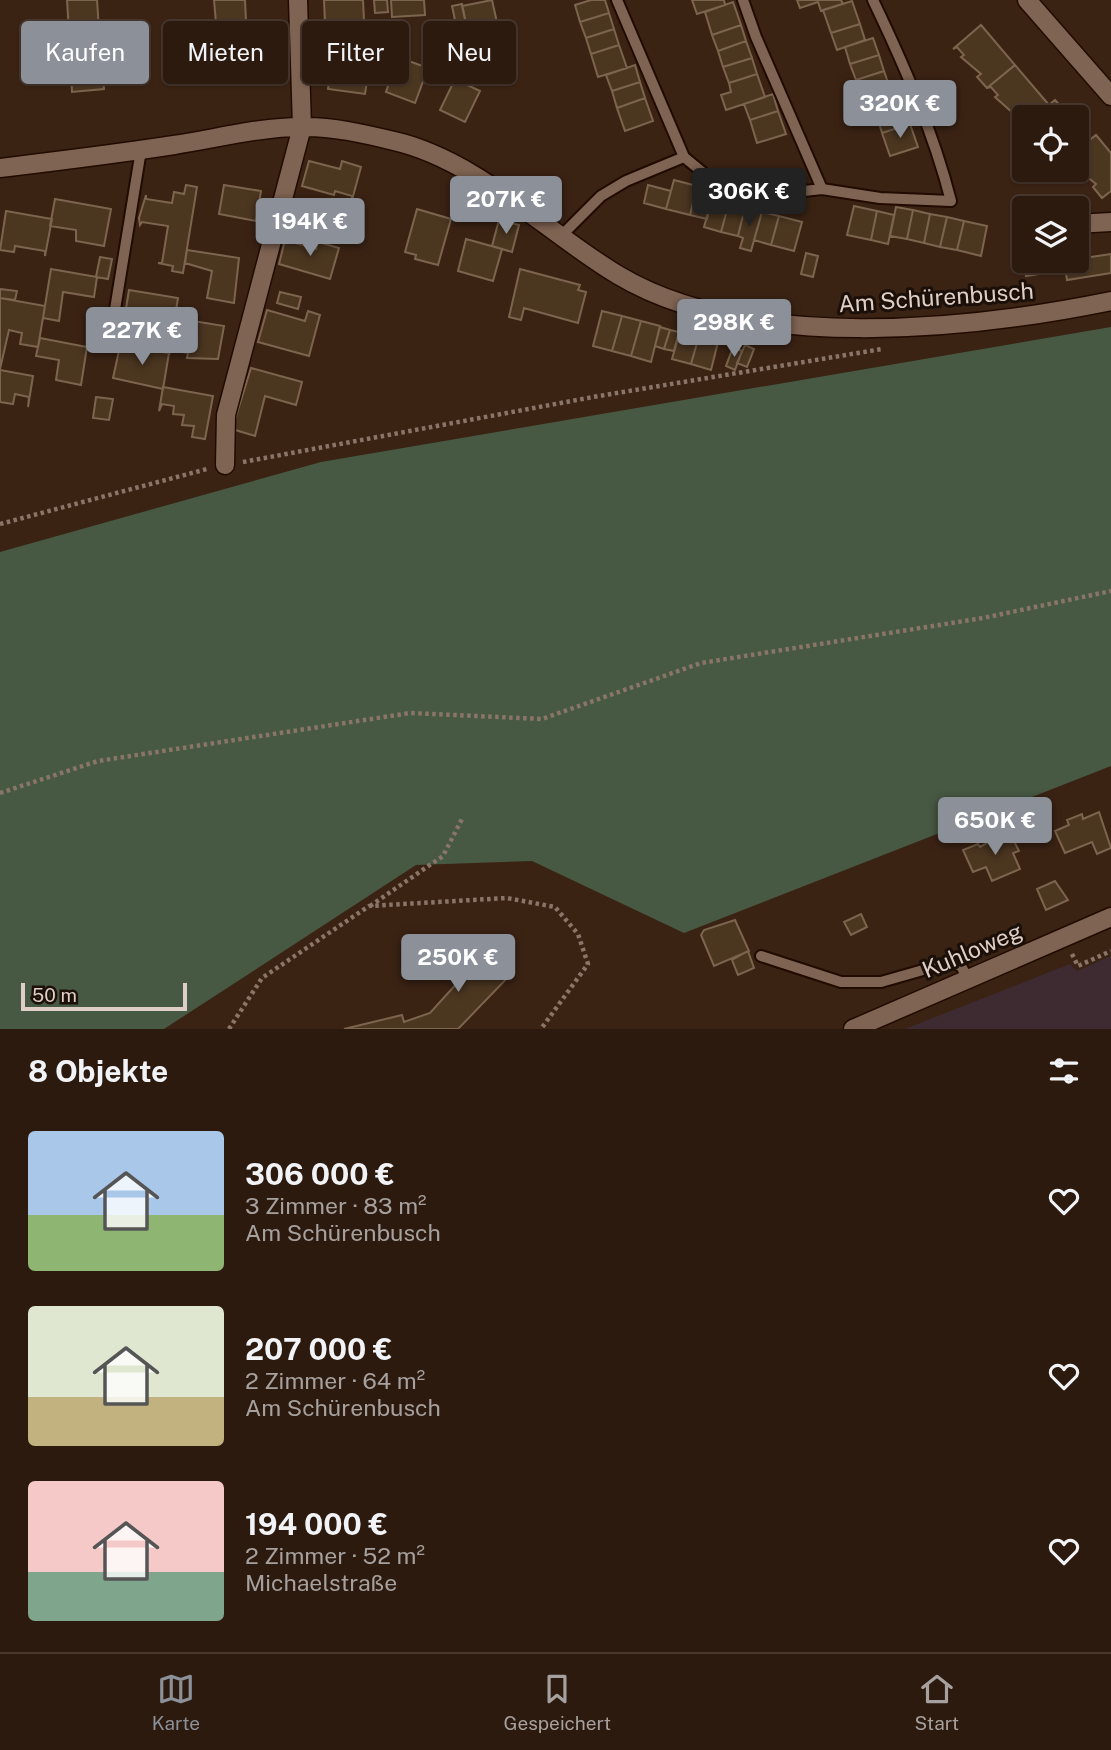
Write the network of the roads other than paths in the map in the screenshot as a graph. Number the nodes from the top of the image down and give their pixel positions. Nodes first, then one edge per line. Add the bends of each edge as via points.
1 (298, 0) edge
2 (617, 0) edge
3 (743, 0) edge
4 (873, 0) edge
5 (1027, 0) edge
6 (1111, 96) edge
7 (302, 127) junction
8 (141, 150) junction
9 (684, 158) junction
10 (0, 168) edge
11 (822, 189) junction
12 (1111, 222) edge
13 (1089, 224) edge
14 (559, 238) junction
15 (1111, 301) edge
16 (111, 334) dead end
17 (225, 465) road end
18 (1111, 917) edge
19 (761, 956) dead end
20 (967, 977) junction
21 (853, 1029) edge

1 - 7 street
2 - 9 lane
3 - 11 lane
4 - 11 lane via 913,90 951,201 880,198
5 - 6 street
7 - 8 street, Am Schürenbusch
7 - 14 street, Am Schürenbusch via 396,141 433,153 492,187
7 - 17 street via 226,415
8 - 10 street, Am Schürenbusch
8 - 16 lane
9 - 11 lane via 712,180 786,193
9 - 14 lane via 626,181 601,197
12 - 13 street
14 - 15 street, Am Schürenbusch via 622,278 668,298 736,318 827,329 1034,316
18 - 20 street, Kuhloweg
19 - 20 lane via 841,982 881,982 951,962 961,966
20 - 21 street, Kuhloweg

